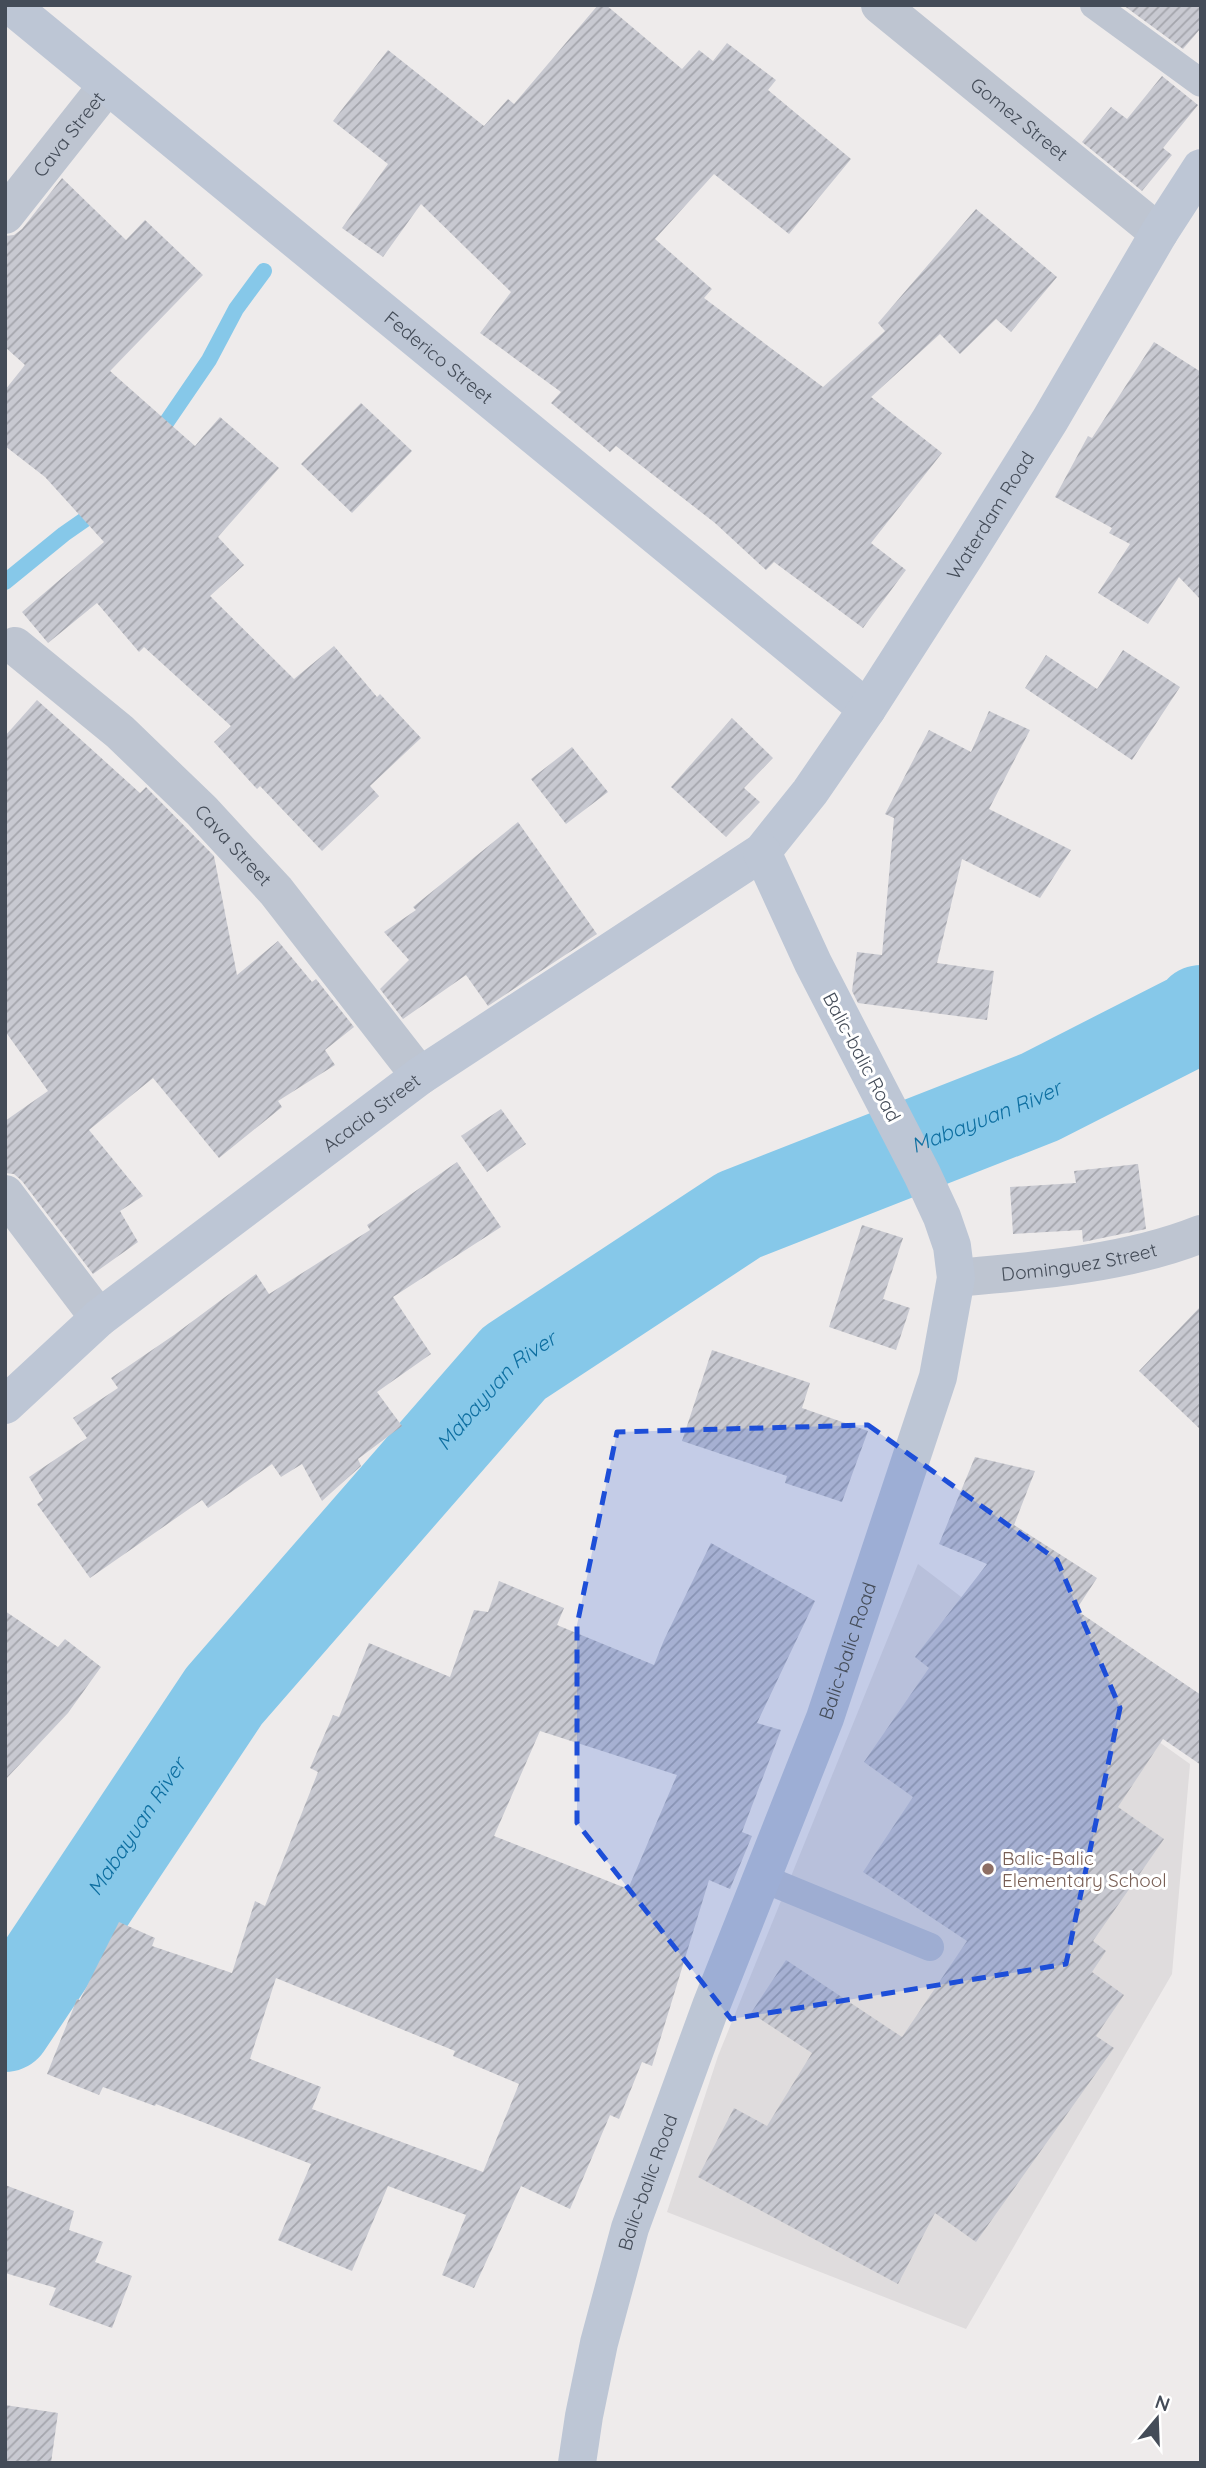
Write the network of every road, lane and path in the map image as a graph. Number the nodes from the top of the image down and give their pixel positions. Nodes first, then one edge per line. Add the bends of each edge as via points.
1 (10, 5) edge
2 (880, 5) edge
3 (1094, 5) edge
4 (1201, 83) edge
5 (107, 86) junction
6 (1201, 168) edge
7 (5, 215) edge
8 (1159, 233) junction
9 (15, 646) dead end
10 (867, 709) junction
11 (762, 852) junction
12 (420, 1076) junction
13 (5, 1194) edge
14 (1201, 1234) edge
15 (956, 1278) junction
16 (99, 1318) junction
17 (5, 1405) edge
18 (762, 1878) junction
19 (930, 1947) dead end
20 (577, 2463) edge

1 - 5 main road, Federico Street
2 - 8 street, Gomez Street
3 - 4 lane
5 - 7 street, Cava Street
5 - 10 main road, Federico Street
6 - 8 main road, Waterdam Road
8 - 10 main road, Waterdam Road via 1043,431
9 - 12 street, Cava Street via 120,732 202,811 276,891
10 - 11 main road, Waterdam Road
11 - 12 main road, Acacia Street
11 - 15 main road, Balic-balic Road via 942,1217
12 - 16 main road, Acacia Street
13 - 16 street
14 - 15 street, Dominguez Street via 1174,1245 1108,1259
15 - 18 main road, Balic-balic Road via 938,1377 825,1718
16 - 17 main road, Acacia Street
18 - 19 lane
18 - 20 main road, Balic-balic Road via 630,2228 599,2343

